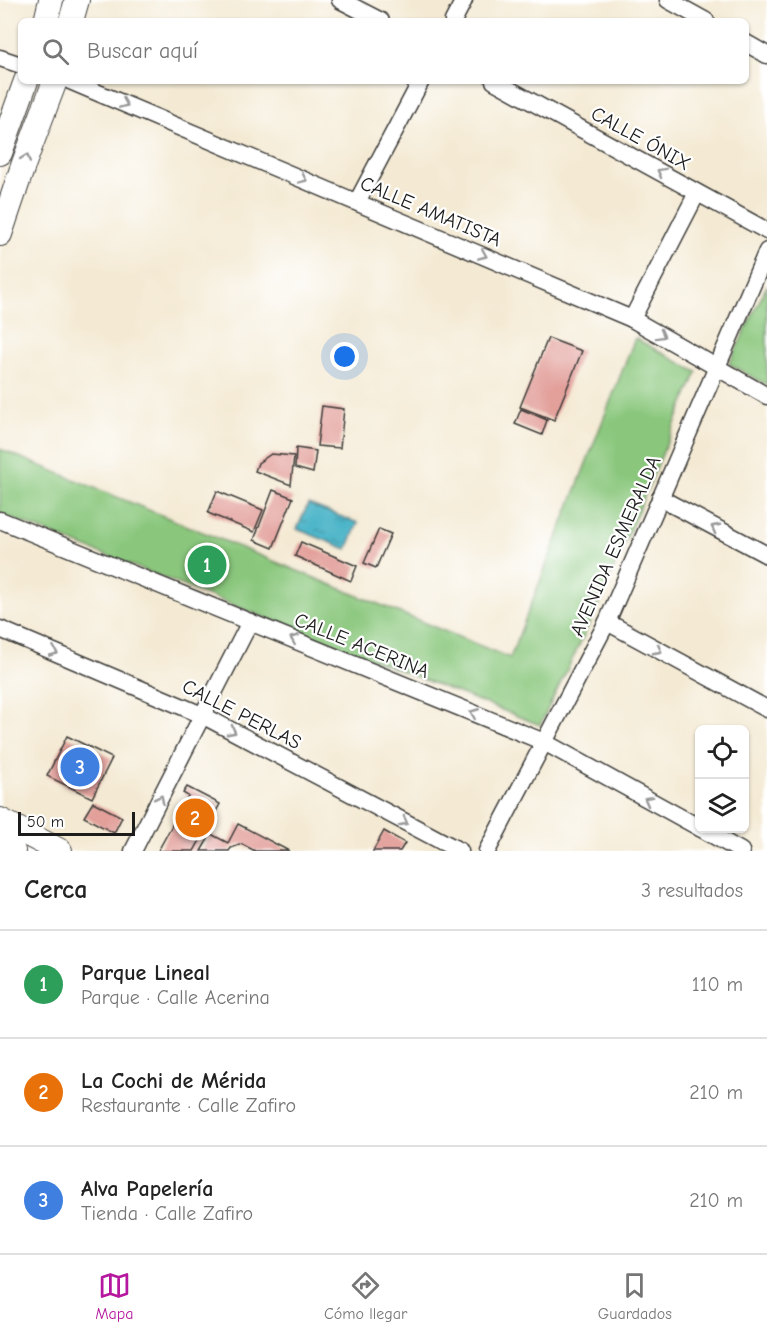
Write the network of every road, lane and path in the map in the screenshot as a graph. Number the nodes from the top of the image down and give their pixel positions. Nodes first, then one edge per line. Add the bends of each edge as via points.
1 (51, 0) edge
2 (77, 0) edge
3 (340, 0) edge
4 (464, 0) edge
5 (668, 0) edge
6 (46, 18) edge
7 (72, 18) edge
8 (375, 18) edge
9 (455, 18) edge
10 (701, 18) edge
11 (749, 45) edge
12 (767, 55) edge
13 (0, 58) edge
14 (18, 64) edge
15 (26, 84) edge
16 (55, 84) edge
17 (77, 84) edge
18 (419, 84) edge
19 (499, 84) edge
20 (0, 153) edge
21 (697, 193) junction
22 (357, 202) junction
23 (767, 231) edge
24 (0, 234) edge
25 (767, 251) edge
26 (632, 319) junction
27 (717, 366) junction
28 (767, 396) edge
29 (660, 498) junction
30 (0, 520) edge
31 (767, 555) edge
32 (250, 622) junction
33 (607, 622) junction
34 (0, 629) edge
35 (767, 709) edge
36 (202, 715) junction
37 (544, 742) junction
38 (0, 820) edge
39 (695, 825) edge
40 (0, 831) edge
41 (709, 833) edge
42 (13, 851) edge
43 (60, 851) edge
44 (133, 851) edge
45 (460, 851) edge
46 (487, 851) edge
47 (741, 851) edge

1 - 6 street
2 - 7 street
3 - 8 street
4 - 9 street
5 - 10 street
11 - 12 street
13 - 14 street
15 - 20 street
24 -> 16 street
17 -> 22 street, CALLE AMATISTA
18 - 22 street
21 -> 19 street, CALLE ÓNIX
21 - 23 street, CALLE ÓNIX
21 - 26 street
22 -> 26 street, CALLE AMATISTA
25 - 27 street, AVENIDA ESMERALDA
26 -> 27 street, CALLE AMATISTA
27 - 28 street, CALLE AMATISTA
27 - 29 street, AVENIDA ESMERALDA
31 -> 29 street
29 - 33 street, AVENIDA ESMERALDA
30 - 32 street, CALLE ACERINA
32 - 36 street
37 -> 32 street, CALLE ACERINA
33 -> 35 street
33 - 37 street, AVENIDA ESMERALDA
34 -> 36 street, CALLE PERLAS
44 -> 36 street
36 -> 45 street, CALLE PERLAS
39 -> 37 street, CALLE ACERINA
37 - 46 street, AVENIDA ESMERALDA
38 - 43 street
40 - 42 street
41 - 47 street, CALLE ACERINA

